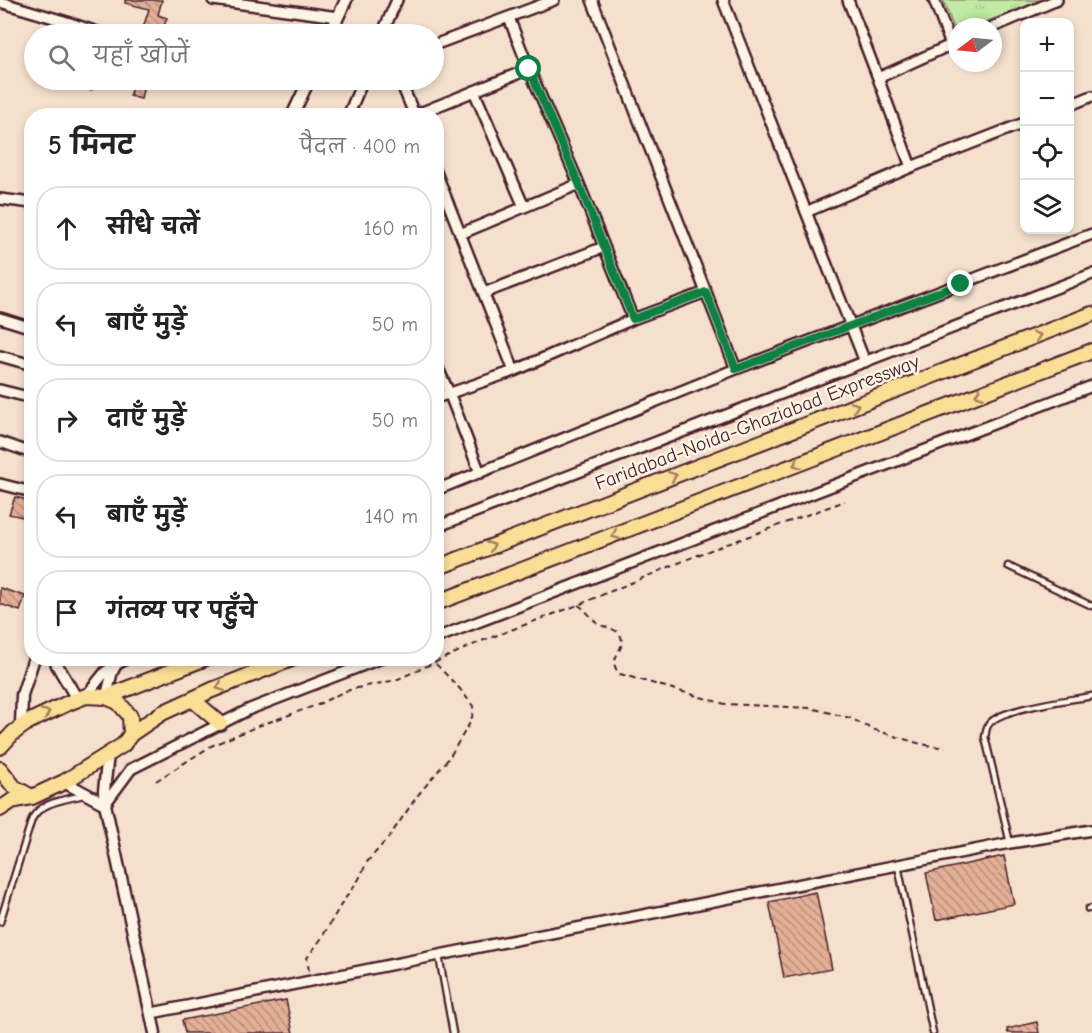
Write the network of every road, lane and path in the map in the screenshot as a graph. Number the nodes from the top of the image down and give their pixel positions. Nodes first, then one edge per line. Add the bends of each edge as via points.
1 (213, 0) edge
2 (346, 0) edge
3 (397, 0) edge
4 (554, 0) edge
5 (592, 0) edge
6 (723, 0) edge
7 (848, 0) edge
8 (934, 0) edge
9 (1056, 0) edge
10 (0, 2) edge
11 (338, 16) junction
12 (509, 18) junction
13 (1002, 23) edge
14 (73, 24) edge
15 (334, 24) edge
16 (386, 24) edge
17 (948, 30) edge
18 (444, 41) edge
19 (948, 46) edge
20 (529, 69) junction
21 (878, 78) junction
22 (304, 90) edge
23 (359, 90) edge
24 (404, 90) edge
25 (474, 91) junction
26 (1092, 96) edge
27 (1074, 103) edge
28 (296, 108) edge
29 (351, 108) edge
30 (412, 108) edge
31 (432, 108) edge
32 (1020, 125) edge
33 (911, 167) junction
34 (579, 184) junction
35 (444, 193) edge
36 (0, 200) edge
37 (24, 202) edge
38 (524, 207) junction
39 (806, 212) junction
40 (460, 234) junction
41 (1092, 234) edge
42 (604, 247) junction
43 (1092, 274) edge
44 (706, 292) junction
45 (484, 293) junction
46 (1092, 314) edge
47 (0, 318) edge
48 (633, 319) junction
49 (24, 326) edge
50 (851, 326) junction
51 (1092, 351) edge
52 (0, 356) edge
53 (865, 362) junction
54 (24, 363) edge
55 (736, 369) junction
56 (514, 370) junction
57 (444, 382) edge
58 (1092, 386) edge
59 (0, 390) edge
60 (450, 395) junction
61 (24, 396) edge
62 (444, 396) edge
63 (0, 442) edge
64 (24, 450) edge
65 (480, 473) junction
66 (0, 484) edge
67 (444, 487) edge
68 (24, 490) edge
69 (845, 501) dead end
70 (444, 524) edge
71 (444, 565) edge
72 (1008, 566) dead end
73 (444, 600) edge
74 (579, 605) junction
75 (1092, 606) edge
76 (444, 635) edge
77 (444, 659) edge
78 (31, 666) edge
79 (60, 666) edge
80 (114, 666) edge
81 (116, 666) edge
82 (185, 666) edge
83 (274, 666) edge
84 (361, 666) edge
85 (428, 666) edge
86 (438, 666) edge
87 (1092, 696) edge
88 (106, 697) junction
89 (82, 698) junction
90 (192, 699) junction
91 (220, 723) junction
92 (21, 727) junction
93 (131, 734) junction
94 (0, 747) edge
95 (945, 748) dead end
96 (108, 754) junction
97 (0, 769) edge
98 (156, 781) dead end
99 (64, 782) junction
100 (88, 794) junction
101 (32, 797) junction
102 (105, 804) junction
103 (0, 809) edge
104 (1092, 830) edge
105 (1010, 843) junction
106 (898, 866) junction
107 (0, 922) edge
108 (439, 955) junction
109 (310, 980) junction
110 (152, 1013) junction
111 (155, 1033) edge
112 (453, 1033) edge
113 (933, 1033) edge

1 - 11 street
2 - 11 street
3 - 16 street
4 - 12 street
5 - 44 street
6 - 39 street
7 - 21 street
8 - 17 street
9 - 13 street
10 - 14 street
11 - 15 street
12 - 18 street
12 - 20 street
19 - 21 street
20 - 25 street
20 - 34 street
21 - 33 street
22 - 28 street
23 - 29 street
24 - 30 street
25 - 31 street
25 - 38 street
26 - 27 street
32 - 33 street
33 - 39 street
34 - 38 street
34 - 42 street
35 - 40 street
36 - 37 street
38 - 40 street
39 - 50 street
40 - 45 street
41 - 50 street
42 - 45 street
42 - 48 street
43 - 53 street
44 - 48 street
44 - 55 street
45 - 56 street
71 -> 46 main road, Faridabad-Noida-Ghaziabad Expressway
47 - 49 street
48 - 56 street
50 - 53 street
50 - 55 street
51 -> 73 main road
52 - 54 street
53 - 70 street
55 - 65 street
56 - 60 street
57 - 60 street
58 - 76 street
59 - 61 street
60 - 62 street
60 - 65 street
63 - 64 street
65 - 67 street
66 - 68 street
69 - 74 path via 700,554
72 - 75 lane
74 - 77 path
74 - 95 path via 597,623 621,636 614,662 620,674 725,704 811,708 894,736
78 - 92 street via 22,695
79 - 89 street
80 - 89 street
81 - 88 street
82 - 88 main road
83 -> 90 main road
84 - 91 street
85 - 98 path via 396,680 343,692 258,726 211,746
86 - 109 path via 473,706 471,721 449,758 368,862 310,952
87 - 105 lane via 1014,711 988,724 985,737
88 - 89 main road
88 - 93 main road via 118,702 130,716
92 -> 89 main road
90 - 91 main road
90 - 93 main road
91 - 102 street via 130,769
92 - 94 main road
93 - 96 main road via 123,745
96 - 99 main road
96 - 102 street
97 - 101 main road via 14,787
99 - 100 street
99 - 101 main road
100 - 102 street
100 - 107 lane via 35,812
101 - 103 main road via 12,801
102 - 110 street
104 - 105 street
105 - 106 street
106 - 108 street
106 - 113 lane
108 - 109 street
108 - 112 lane
109 - 110 street
110 - 111 street

